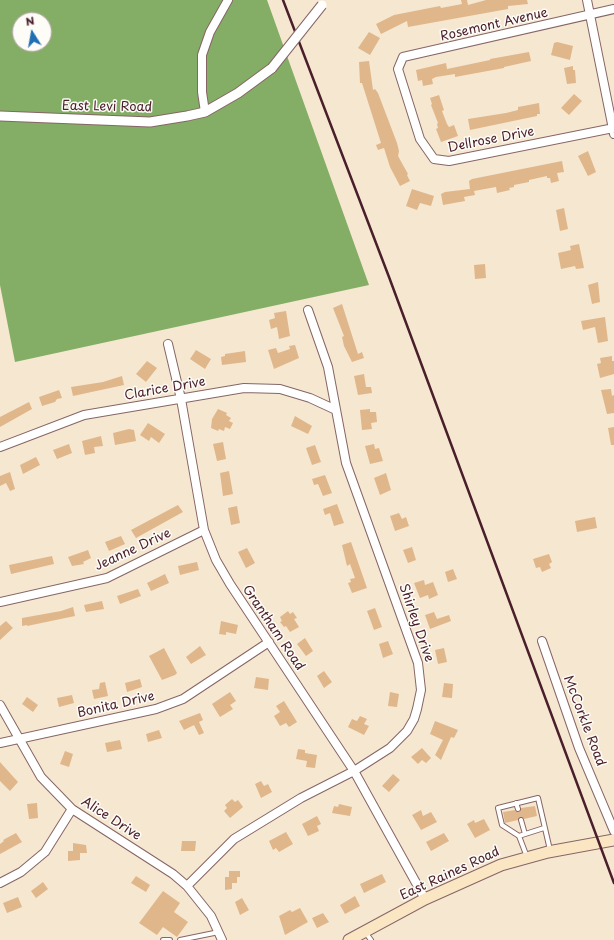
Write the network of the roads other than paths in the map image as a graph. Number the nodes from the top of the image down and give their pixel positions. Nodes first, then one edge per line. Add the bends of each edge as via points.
1 (228, 0) edge
2 (587, 0) edge
3 (324, 2) edge
4 (614, 9) edge
5 (590, 16) junction
6 (403, 57) joint
7 (205, 112) junction
8 (0, 116) edge
9 (614, 130) edge
10 (308, 310) dead end
11 (168, 344) dead end
12 (181, 399) junction
13 (336, 410) junction
14 (0, 447) edge
15 (204, 530) junction
16 (0, 602) edge
17 (542, 641) dead end
18 (268, 642) junction
19 (0, 705) edge
20 (19, 739) junction
21 (0, 743) edge
22 (354, 771) junction
23 (516, 803) junction
24 (72, 809) junction
25 (518, 809) dead end
26 (521, 820) dead end
27 (544, 828) junction
28 (614, 830) edge
29 (524, 834) junction
30 (519, 836) junction
31 (614, 840) edge
32 (550, 851) junction
33 (527, 857) junction
34 (0, 883) edge
35 (187, 886) junction
36 (425, 899) junction
37 (221, 936) edge
38 (368, 936) edge
39 (163, 940) edge
40 (170, 940) edge
41 (180, 940) edge
42 (349, 940) edge

1 - 7 street via 210,32 202,55
2 - 5 street
3 - 7 street, East Levi Road, bridge via 272,68 238,93
4 - 5 street, Rosemont Avenue
5 - 6 street, Rosemont Avenue
5 - 9 street
6 - 9 street, Dellrose Drive via 398,69 420,139 434,160 449,162
7 - 8 street, East Levi Road via 150,122
10 - 13 street, Shirley Drive via 328,367
11 - 12 street, Grantham Road
12 - 13 street, Clarice Drive via 244,388 280,389 310,398
12 - 14 street, Clarice Drive via 84,415
12 - 15 street, Grantham Road
13 - 22 street, Shirley Drive via 346,463 416,655 421,684 417,709 407,732 390,748
15 - 16 street, Jeanne Drive via 108,578
15 - 18 street, Grantham Road via 216,560
17 - 28 street, McCorkle Road via 579,748
18 - 20 street, Bonita Drive via 183,699 148,712
18 - 22 street, Grantham Road
19 - 20 street, Alice Drive
20 - 21 street, Bonita Drive
20 - 24 street, Alice Drive via 40,777
22 - 35 street, Shirley Drive via 301,798 234,839
22 - 36 street, Grantham Road
23 - 25 lane
23 - 27 lane via 538,798
23 - 30 lane via 498,808 502,825
24 - 34 street via 45,852 21,872
24 - 35 street, Alice Drive via 173,874
26 - 29 lane
27 - 29 lane
27 - 32 lane
29 - 30 lane
30 - 33 lane
31 - 32 main road, East Raines Road
32 - 33 main road, East Raines Road
33 - 36 main road, East Raines Road via 483,872
35 - 37 street, Alice Drive via 203,904
36 - 38 main road, East Raines Road
37 - 41 lane
38 - 42 main road, East Raines Road
39 - 40 lane

